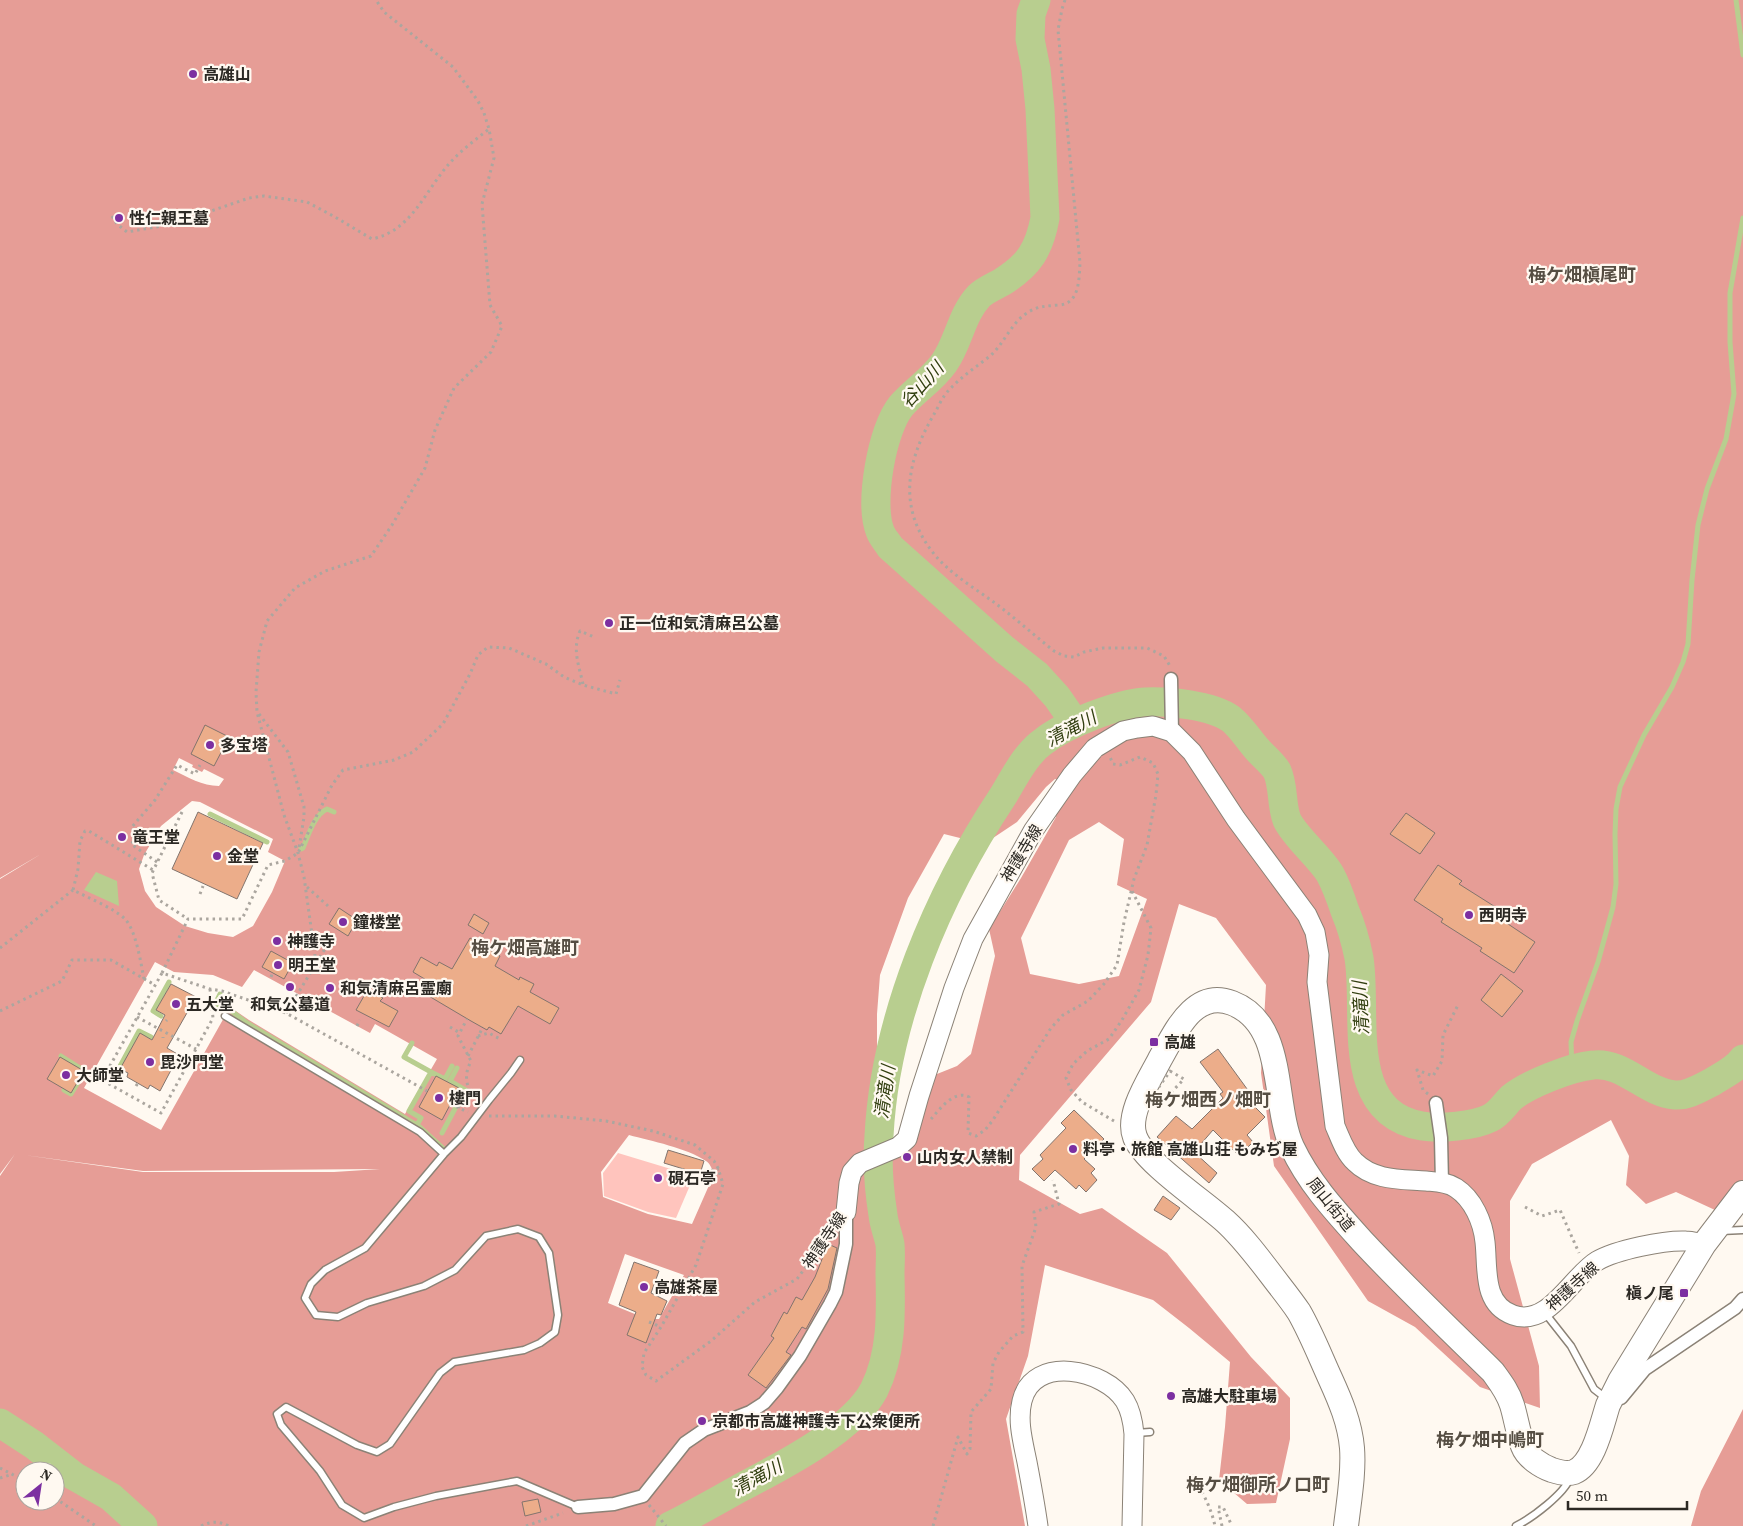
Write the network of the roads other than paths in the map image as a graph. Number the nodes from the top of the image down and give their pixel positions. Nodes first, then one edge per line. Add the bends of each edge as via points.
1 (1171, 679) road end
2 (1172, 729) junction
3 (225, 1016) dead end
4 (520, 1060) dead end
5 (1436, 1103) road end
6 (444, 1154) junction
7 (1442, 1183) junction
8 (1743, 1193) edge
9 (846, 1212) joint
10 (1743, 1230) edge
11 (1709, 1238) junction
12 (1743, 1299) edge
13 (1544, 1312) junction
14 (1610, 1400) junction
15 (1352, 1448) junction
16 (1360, 1471) dead end
17 (1573, 1473) junction
18 (578, 1507) joint
19 (1038, 1526) edge
20 (1132, 1526) edge
21 (1346, 1526) edge
22 (1516, 1526) edge

1 - 2 street
2 - 7 main road, 神護寺線 via 1192,752 1236,819 1307,915 1314,932 1319,954 1317,982 1335,1126 1342,1142 1354,1161 1367,1171 1388,1178
2 - 9 main road, 神護寺線 via 1153,726 1123,731 1096,748 1072,775 1033,831 973,939 918,1096 907,1139 898,1147 860,1164 852,1172
3 - 6 lane via 420,1132
4 - 6 lane via 461,1137
5 - 7 street
6 - 18 lane via 365,1248 325,1270 311,1284 305,1298 316,1315 338,1317 367,1303 424,1286 455,1270 486,1236 518,1229 539,1237 549,1253 558,1315 555,1332 524,1350 454,1362 440,1373 390,1444 377,1452 356,1445 286,1407 277,1414 281,1425 320,1471 342,1505 364,1518 436,1496 517,1481
7 - 13 main road, 神護寺線 via 1467,1196 1476,1210 1483,1231 1488,1289 1494,1301 1513,1315 1523,1317
8 - 11 highway
9 - 18 street via 846,1244 836,1292 800,1356 777,1388 750,1412 704,1430 685,1443 644,1496 614,1504
10 - 11 lane
11 - 13 main road, 神護寺線 via 1650,1244 1597,1261
11 - 14 highway
12 - 14 street via 1735,1308 1645,1369 1620,1399
13 - 14 lane via 1571,1346 1594,1388
14 - 17 highway via 1588,1458
15 - 16 lane
15 - 17 highway, 周山街道 via 1340,1400 1298,1310 1257,1255 1226,1222 1147,1156 1134,1136 1134,1117 1140,1097 1173,1036 1197,1005 1214,1000 1231,1002 1258,1022 1273,1057 1290,1142 1301,1166 1325,1201 1493,1372 1505,1388 1523,1447 1530,1456 1544,1467
15 - 21 highway, 周山街道
17 - 22 lane via 1567,1486 1528,1520
19 - 20 main road via 1021,1428 1022,1401 1036,1378 1064,1371 1103,1381 1116,1390 1142,1433

